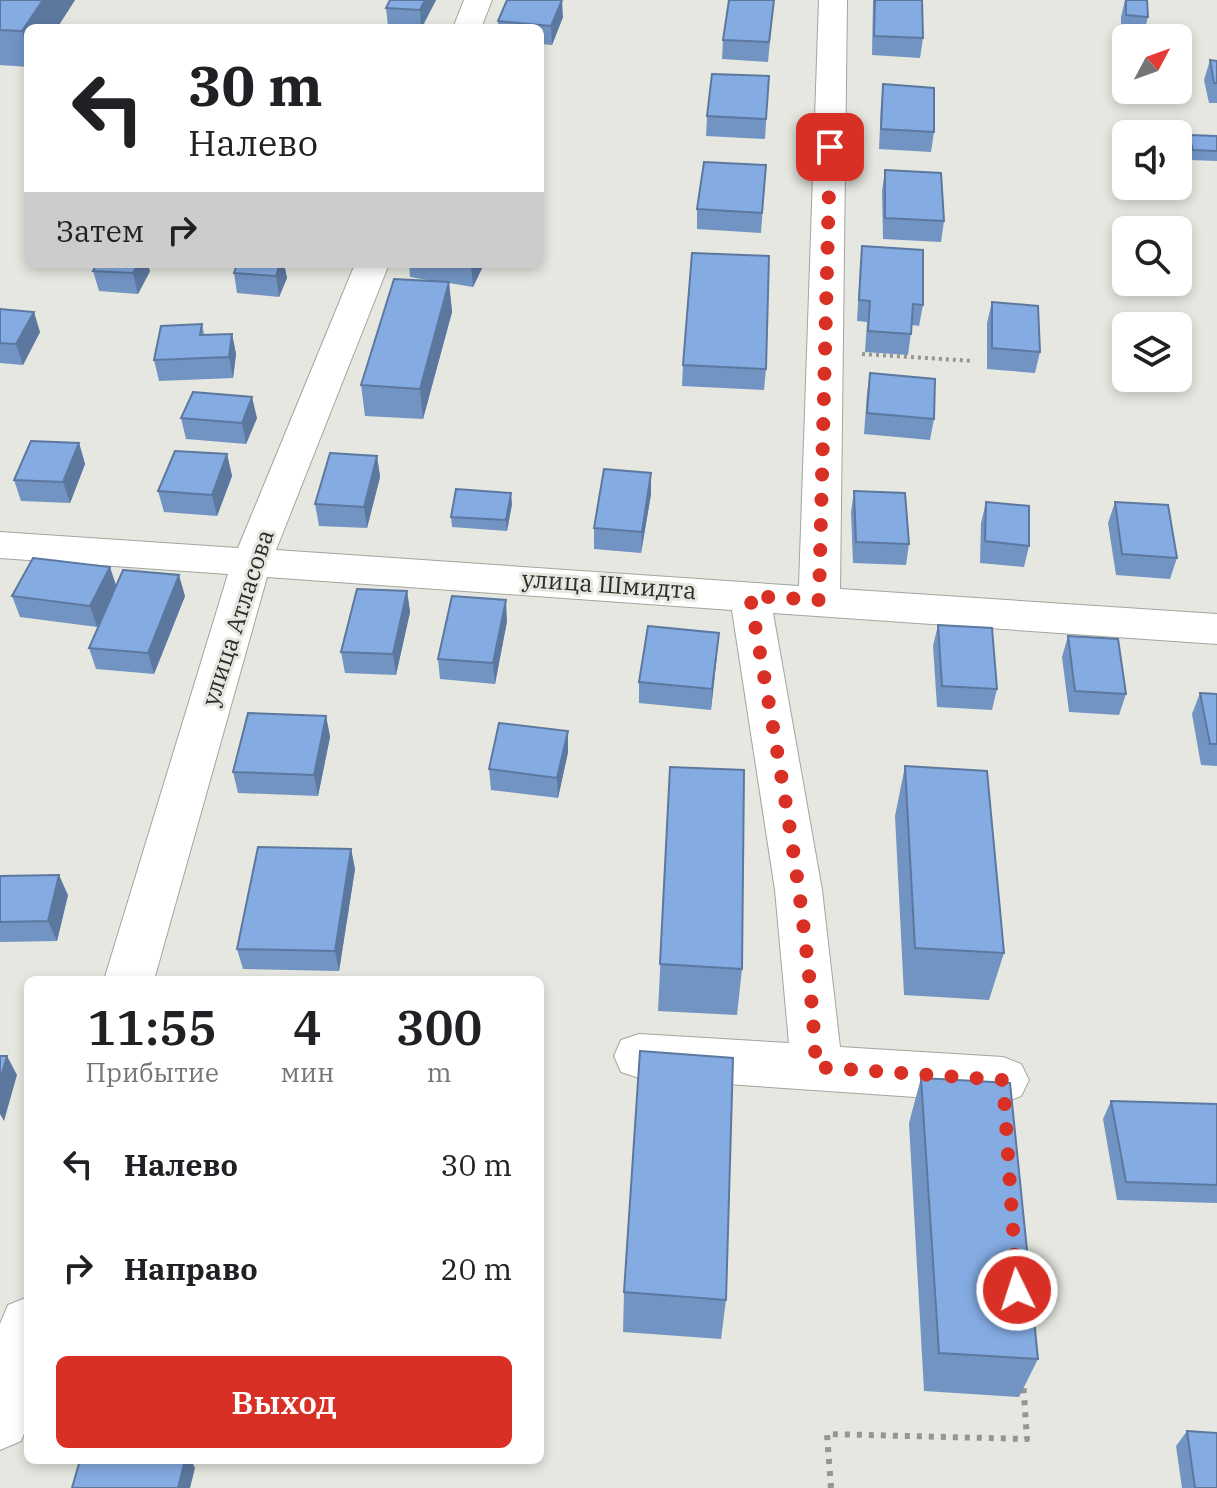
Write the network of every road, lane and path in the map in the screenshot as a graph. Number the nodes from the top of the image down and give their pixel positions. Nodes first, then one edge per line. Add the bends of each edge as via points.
1 (478, 0) edge
2 (833, 0) edge
3 (469, 24) edge
4 (370, 268) edge
5 (825, 352) junction
6 (974, 361) dead end
7 (0, 545) edge
8 (252, 561) junction
9 (750, 596) junction
10 (819, 600) junction
11 (1217, 629) edge
12 (130, 976) edge
13 (639, 1056) edge
14 (816, 1067) junction
15 (1003, 1080) edge
16 (24, 1339) edge
17 (1023, 1377) edge
18 (0, 1420) edge
19 (831, 1488) edge

1 - 3 street
2 - 5 street
4 - 8 street, улица Атласова
5 - 6 path
5 - 10 street
7 - 8 street, улица Шмидта
8 - 9 street, улица Шмидта
8 - 12 street, улица Атласова
9 - 10 street, улица Шмидта
9 - 14 street via 789,828
10 - 11 street, улица Шмидта
13 - 14 street
14 - 15 street
16 - 18 street
17 - 19 path via 1027,1439 827,1434

